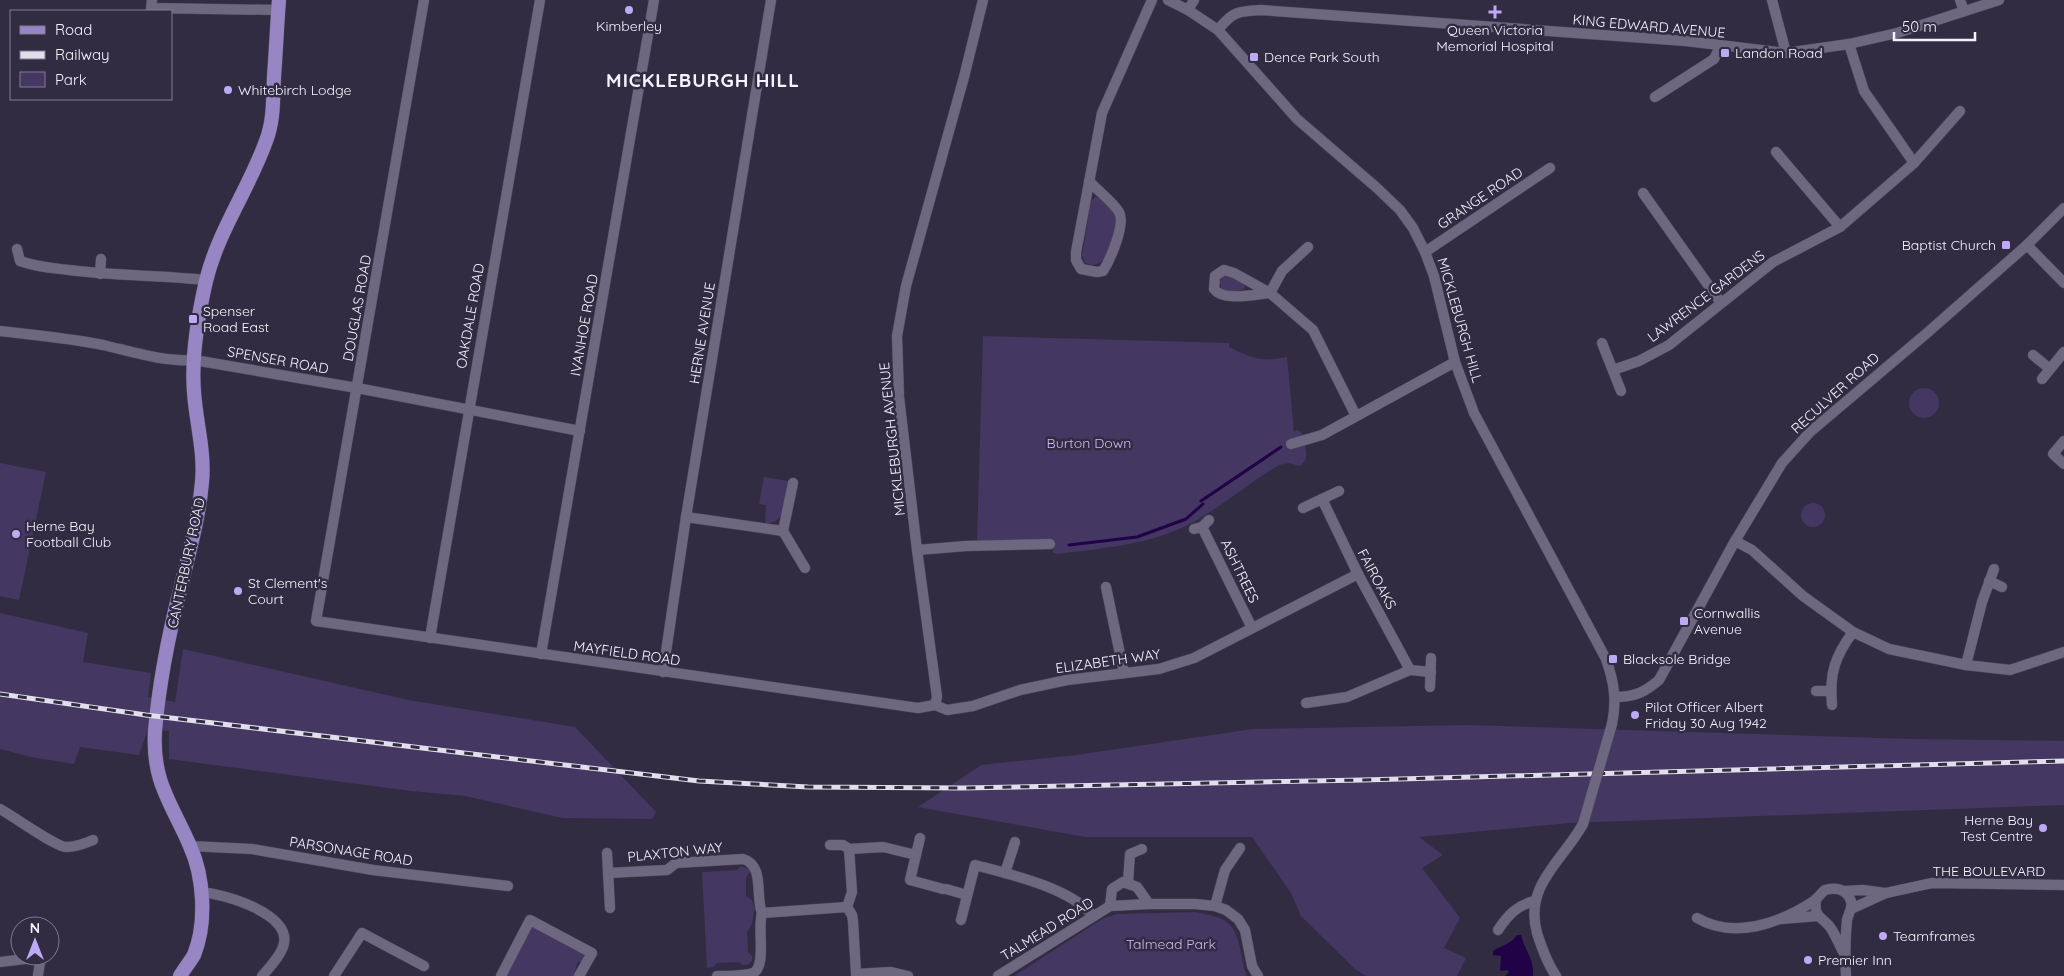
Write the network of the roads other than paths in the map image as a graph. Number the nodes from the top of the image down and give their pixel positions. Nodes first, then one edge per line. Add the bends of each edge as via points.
1 (152, 0) edge
2 (424, 0) edge
3 (540, 0) edge
4 (654, 0) edge
5 (771, 0) edge
6 (983, 0) edge
7 (1152, 0) edge
8 (1168, 0) edge
9 (1194, 0) edge
10 (1772, 0) edge
11 (1960, 0) edge
12 (1998, 0) edge
13 (278, 5) edge
14 (1188, 10) junction
15 (1964, 11) junction
16 (1218, 30) junction
17 (1849, 44) junction
18 (1722, 45) junction
19 (1786, 53) junction
20 (1655, 97) dead end
21 (1960, 111) dead end
22 (1776, 152) dead end
23 (1914, 163) junction
24 (1550, 168) dead end
25 (1089, 181) junction
26 (1643, 193) dead end
27 (2064, 208) edge
28 (1840, 227) junction
29 (2026, 245) junction
30 (18, 248) dead end
31 (1308, 248) dead end
32 (1425, 252) junction
33 (101, 259) dead end
34 (100, 274) junction
35 (206, 280) junction
36 (2064, 283) edge
37 (1270, 293) junction
38 (1721, 303) junction
39 (0, 331) edge
40 (1602, 343) dead end
41 (2064, 352) edge
42 (2033, 355) dead end
43 (194, 360) junction
44 (1455, 362) junction
45 (2050, 369) junction
46 (1613, 370) junction
47 (2042, 379) dead end
48 (357, 388) junction
49 (1621, 391) dead end
50 (468, 410) junction
51 (1356, 416) junction
52 (580, 431) junction
53 (2064, 441) edge
54 (1291, 444) dead end
55 (2064, 464) edge
56 (793, 483) dead end
57 (1339, 492) dead end
58 (1322, 499) junction
59 (1303, 508) dead end
60 (686, 517) junction
61 (1202, 525) dead end
62 (784, 530) junction
63 (1735, 541) junction
64 (1050, 544) dead end
65 (917, 550) junction
66 (805, 568) dead end
67 (1994, 569) dead end
68 (1358, 574) junction
69 (1989, 581) junction
70 (2002, 586) dead end
71 (1106, 587) dead end
72 (316, 621) joint
73 (1252, 628) junction
74 (1853, 632) junction
75 (430, 638) junction
76 (2064, 652) edge
77 (541, 654) junction
78 (1432, 658) dead end
79 (1966, 665) junction
80 (1410, 670) junction
81 (663, 672) junction
82 (1431, 672) junction
83 (1124, 673) junction
84 (1430, 687) dead end
85 (1816, 691) dead end
86 (1830, 691) junction
87 (1616, 697) junction
88 (1306, 703) dead end
89 (935, 705) junction
90 (1832, 705) dead end
91 (0, 809) edge
92 (920, 838) dead end
93 (93, 840) dead end
94 (1015, 842) dead end
95 (830, 845) dead end
96 (190, 846) junction
97 (1240, 848) dead end
98 (849, 849) junction
99 (1142, 849) dead end
100 (607, 853) dead end
101 (916, 855) junction
102 (608, 873) junction
103 (1005, 873) junction
104 (1128, 882) junction
105 (2064, 885) edge
106 (508, 886) dead end
107 (201, 892) junction
108 (1844, 892) junction
109 (1886, 892) junction
110 (967, 895) junction
111 (1816, 899) junction
112 (1535, 900) junction
113 (1149, 904) junction
114 (1110, 906) junction
115 (1215, 906) junction
116 (847, 907) junction
117 (610, 908) dead end
118 (762, 913) junction
119 (1849, 913) junction
120 (1093, 916) junction
121 (1818, 916) junction
122 (1697, 918) dead end
123 (961, 920) dead end
124 (1778, 920) junction
125 (1828, 924) junction
126 (1498, 930) dead end
127 (1845, 955) junction
128 (40, 966) edge
129 (424, 966) dead end
130 (761, 973) edge
131 (38, 975) dead end
132 (180, 976) edge
133 (262, 976) edge
134 (334, 976) edge
135 (501, 976) edge
136 (580, 976) edge
137 (717, 976) edge
138 (908, 976) edge
139 (998, 976) edge
140 (1258, 976) edge
141 (1556, 976) edge
142 (1846, 976) edge

1 - 13 street via 151,8
2 - 48 street, DOUGLAS ROAD
3 - 50 street, OAKDALE ROAD
4 - 52 street, IVANHOE ROAD
5 - 60 street, HERNE AVENUE
6 - 65 street, MICKLEBURGH AVENUE via 906,286 897,336 898,397
7 - 25 street via 1102,113
8 - 14 street, MICKLEBURGH HILL
9 - 14 street
10 - 19 street
11 - 15 street
12 - 15 street
13 - 35 main road, CANTERBURY ROAD via 273,108 267,139 224,229
14 - 16 street, MICKLEBURGH HILL
15 - 17 street via 1897,33
16 - 18 street, KING EDWARD AVENUE via 1229,16 1241,11 1260,10
16 - 32 street, MICKLEBURGH HILL via 1297,119 1400,210
17 - 19 street
17 - 23 street via 1864,91
18 - 19 street, KING EDWARD AVENUE
18 - 20 street via 1714,60
21 - 23 street, LAWRENCE GARDENS
22 - 28 street
23 - 28 street, LAWRENCE GARDENS
24 - 32 street, GRANGE ROAD
25 - 25 street via 1076,260 1081,269 1097,272 1103,271 1110,260 1121,223 1120,213
26 - 38 street
27 - 29 street, RECULVER ROAD
28 - 38 street, LAWRENCE GARDENS via 1773,262
29 - 36 street
29 - 63 street, RECULVER ROAD via 1810,432 1782,463
30 - 34 street via 20,261 33,266
31 - 37 street via 1282,271
32 - 44 street, MICKLEBURGH HILL
33 - 34 street
34 - 35 street
35 - 43 main road, CANTERBURY ROAD
37 - 37 street via 1222,295 1214,289 1215,276 1224,270 1234,273
37 - 51 street via 1313,330
38 - 46 street, LAWRENCE GARDENS via 1668,345 1639,361
39 - 43 street, SPENSER ROAD via 102,345 182,361
40 - 46 street
41 - 45 street
42 - 45 street
43 - 48 street, SPENSER ROAD
43 - 96 main road, CANTERBURY ROAD via 194,392 203,460 202,485 158,706 155,761 166,796
44 - 51 street
44 - 87 street, MICKLEBURGH HILL via 1478,421 1606,659
45 - 47 street
46 - 49 street
48 - 50 street, SPENSER ROAD
48 - 72 street, DOUGLAS ROAD
50 - 52 street, SPENSER ROAD
50 - 75 street, OAKDALE ROAD
51 - 54 street via 1322,434
52 - 77 street, IVANHOE ROAD
53 - 55 street via 2053,454
56 - 62 street
57 - 58 street
58 - 59 street
58 - 68 street, FAIROAKS
60 - 62 street
60 - 81 street, HERNE AVENUE
61 - 73 street, ASHTREES
62 - 66 street
63 - 74 street via 1752,550 1803,596
63 - 87 street, RECULVER ROAD via 1659,680 1646,691
64 - 65 street
65 - 89 street, MICKLEBURGH AVENUE via 938,697
67 - 69 street
68 - 73 street, ELIZABETH WAY
68 - 80 street, FAIROAKS
69 - 70 street
69 - 79 street
71 - 83 street
72 - 75 street, MAYFIELD ROAD
73 - 83 street, ELIZABETH WAY via 1194,658 1159,669
74 - 79 street via 1889,649
74 - 86 street via 1841,648
75 - 77 street, MAYFIELD ROAD
76 - 79 street via 2010,670
77 - 81 street, MAYFIELD ROAD
78 - 82 street
80 - 82 street
80 - 88 street via 1347,697
81 - 89 street, MAYFIELD ROAD via 918,708
82 - 84 street
83 - 89 street, ELIZABETH WAY via 1020,690 973,706 947,710
85 - 86 street
86 - 90 street
87 - 112 street, MICKLEBURGH HILL, bridge via 1612,724 1583,824 1541,883
91 - 93 street via 58,846 80,845
92 - 101 street
94 - 103 street
95 - 98 street via 843,845
96 - 106 street, PARSONAGE ROAD via 252,849 373,870
96 - 107 main road, CANTERBURY ROAD
97 - 115 street via 1225,870
98 - 101 street via 883,847
98 - 116 street via 852,892
99 - 104 street via 1130,854
100 - 102 street, PLAXTON WAY
101 - 110 street via 910,880
102 - 117 street, PLAXTON WAY
102 - 118 street, PLAXTON WAY via 667,870 676,863 743,860 756,869
103 - 110 street via 975,866
103 - 120 street via 1067,895 1085,905
104 - 113 street via 1137,887
104 - 114 street, TALMEAD ROAD via 1112,889
105 - 109 street, THE BOULEVARD via 1932,883
107 - 132 main road, CANTERBURY ROAD via 198,941
107 - 133 street via 238,901 279,925 283,948
108 - 109 street, THE BOULEVARD
108 - 111 street via 1825,890
108 - 119 street via 1851,902
109 - 119 street, THE BOULEVARD
110 - 123 street
111 - 121 street
111 - 124 street
112 - 126 street via 1508,915
112 - 141 street via 1534,917 1541,946
113 - 114 street, TALMEAD ROAD
113 - 115 street, TALMEAD ROAD
114 - 120 street, TALMEAD ROAD
115 - 140 street, TALMEAD ROAD via 1238,919 1245,930 1252,966
116 - 118 street
116 - 138 street via 852,915 856,974 891,972
118 - 130 street via 759,927
119 - 125 street via 1842,922
119 - 127 street
120 - 139 street, TALMEAD ROAD
121 - 124 street
121 - 125 street
122 - 124 street via 1726,928 1751,928
125 - 127 street
127 - 142 street
128 - 131 street
129 - 134 street via 362,933
130 - 137 street
135 - 136 street via 530,920 592,953

